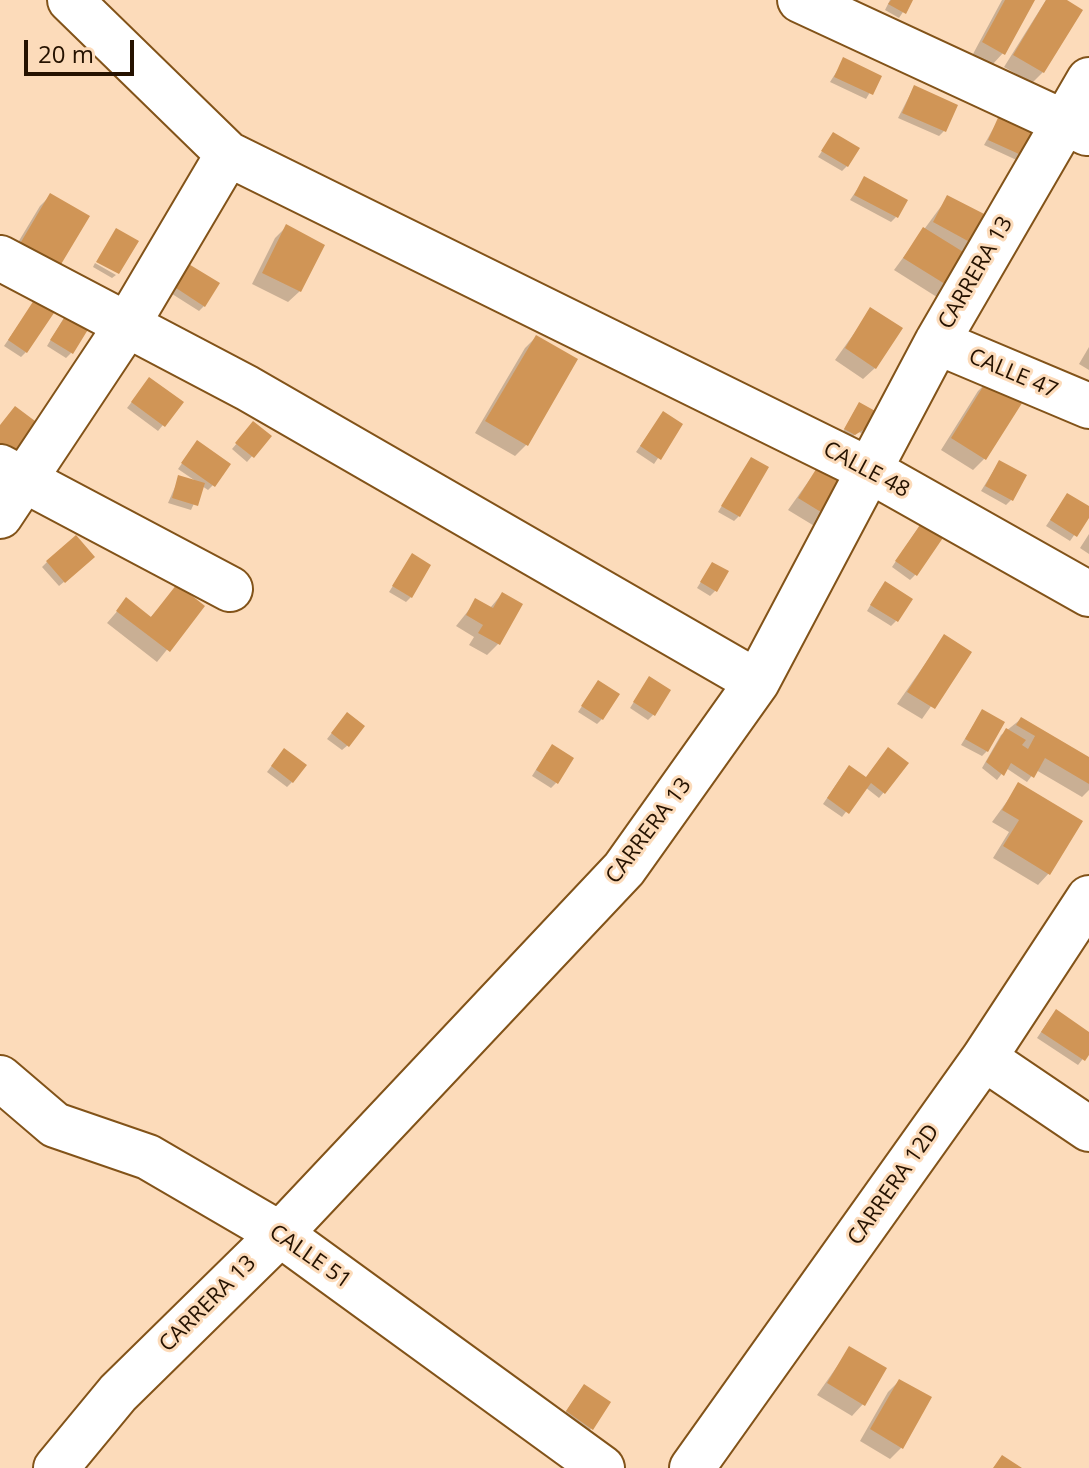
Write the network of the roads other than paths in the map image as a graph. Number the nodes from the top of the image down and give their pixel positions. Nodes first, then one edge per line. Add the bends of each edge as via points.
1 (70, 0) edge
2 (812, 3) edge
3 (1089, 80) edge
4 (1075, 128) edge
5 (228, 154) junction
6 (0, 258) edge
7 (127, 325) junction
8 (937, 342) junction
9 (1089, 406) edge
10 (869, 470) junction
11 (12, 473) edge
12 (0, 516) edge
13 (230, 589) dead end
14 (1089, 594) edge
15 (757, 682) junction
16 (1089, 898) edge
17 (984, 1058) junction
18 (0, 1078) edge
19 (1089, 1129) edge
20 (280, 1234) junction
21 (56, 1468) edge
22 (602, 1468) edge
23 (692, 1468) edge

1 - 5 street, CALLE 48
2 - 4 street
3 - 4 street, CARRERA 13
4 - 8 street, CARRERA 13
5 - 7 street
5 - 10 street, CALLE 48
6 - 7 street
7 - 11 street
7 - 15 street via 247,388
8 - 9 street, CALLE 47
8 - 10 street, CARRERA 13
10 - 14 street, CALLE 48
10 - 15 street, CARRERA 13
11 - 12 street
11 - 13 street
15 - 20 street, CARRERA 13 via 624,869
16 - 17 street, CARRERA 12D
17 - 19 street
17 - 23 street, CARRERA 12D
18 - 20 street, CALLE 51 via 55,1125 148,1157
20 - 21 street, CARRERA 13 via 118,1393
20 - 22 street, CALLE 51

